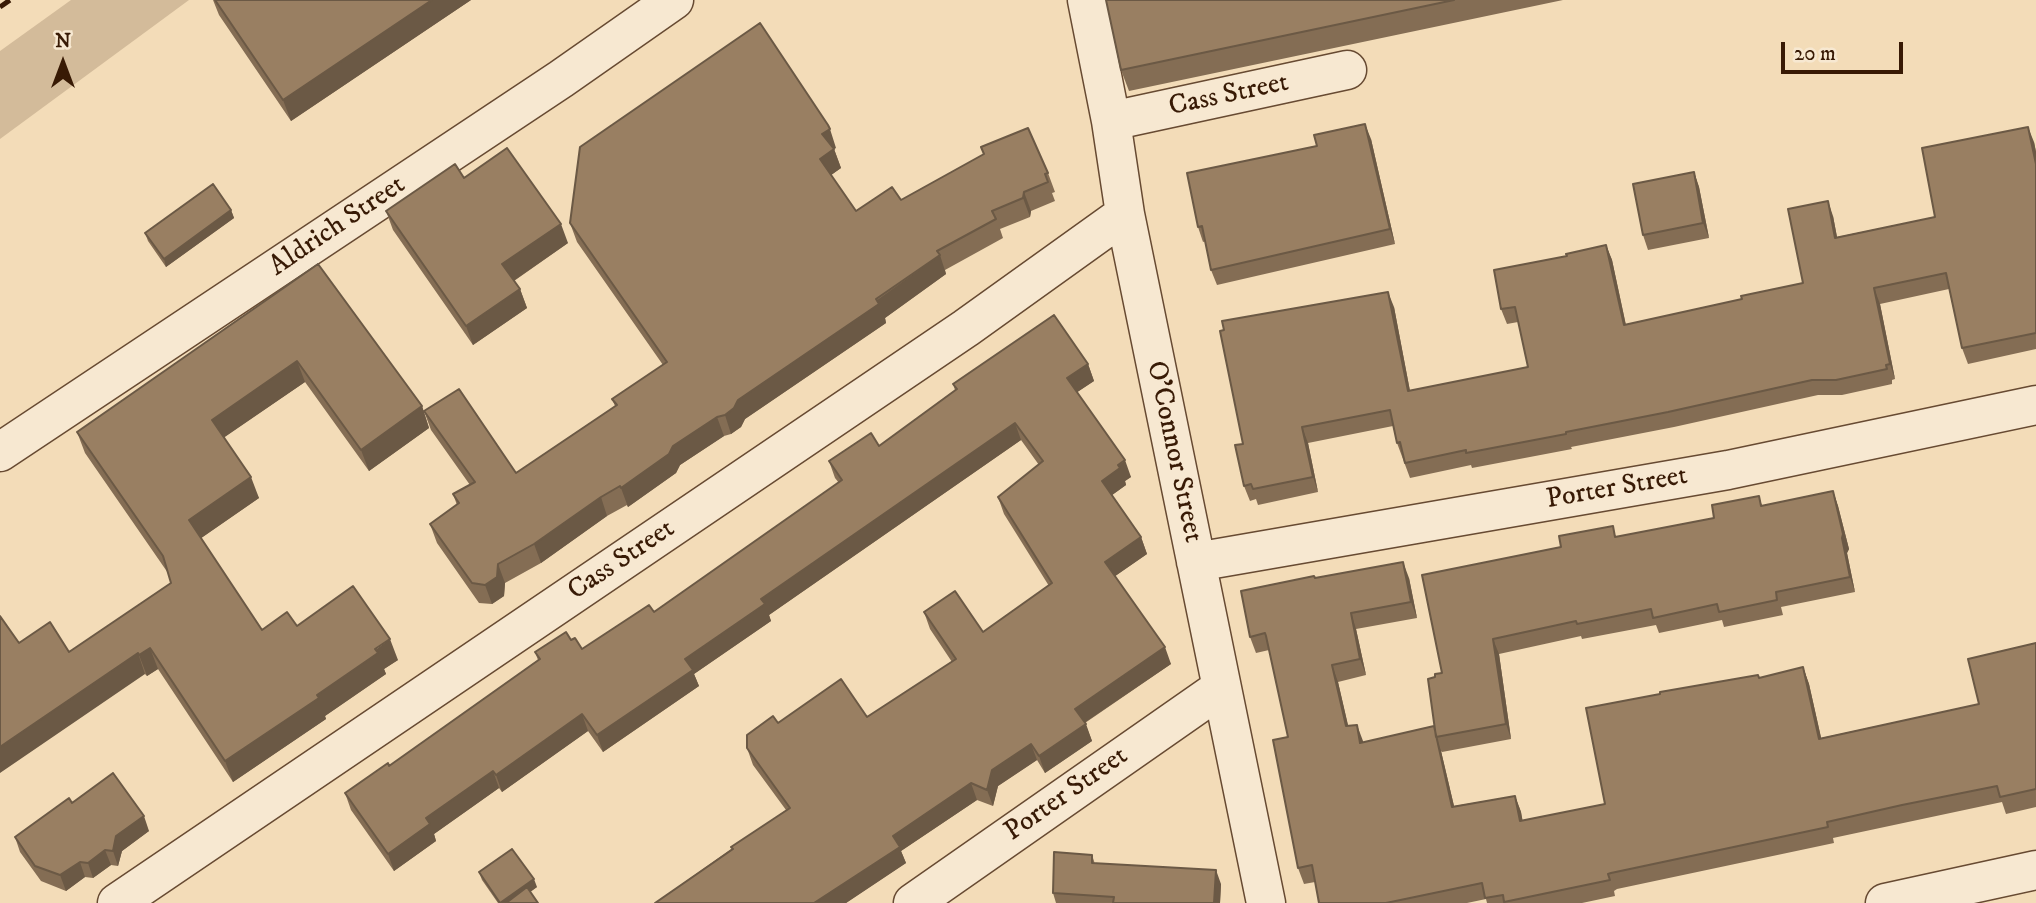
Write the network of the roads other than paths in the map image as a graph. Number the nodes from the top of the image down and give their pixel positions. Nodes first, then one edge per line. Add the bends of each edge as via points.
1 (674, 0) edge
2 (1087, 0) edge
3 (1347, 70) dead end
4 (1111, 121) junction
5 (1125, 214) junction
6 (2036, 405) edge
7 (0, 452) edge
8 (1196, 562) junction
9 (1221, 688) junction
10 (2036, 870) edge
11 (117, 903) edge
12 (913, 903) edge
13 (1266, 903) edge
14 (1885, 903) edge

1 - 7 street, Aldrich Street
2 - 4 street, O'Connor Street
3 - 4 street, Cass Street
4 - 5 street, O'Connor Street
5 - 8 street, O'Connor Street
5 - 11 street, Cass Street via 966,328
6 - 8 street, Porter Street via 1728,470
8 - 9 street, O'Connor Street
9 - 12 street, Porter Street
9 - 13 street, O'Connor Street
10 - 14 street

